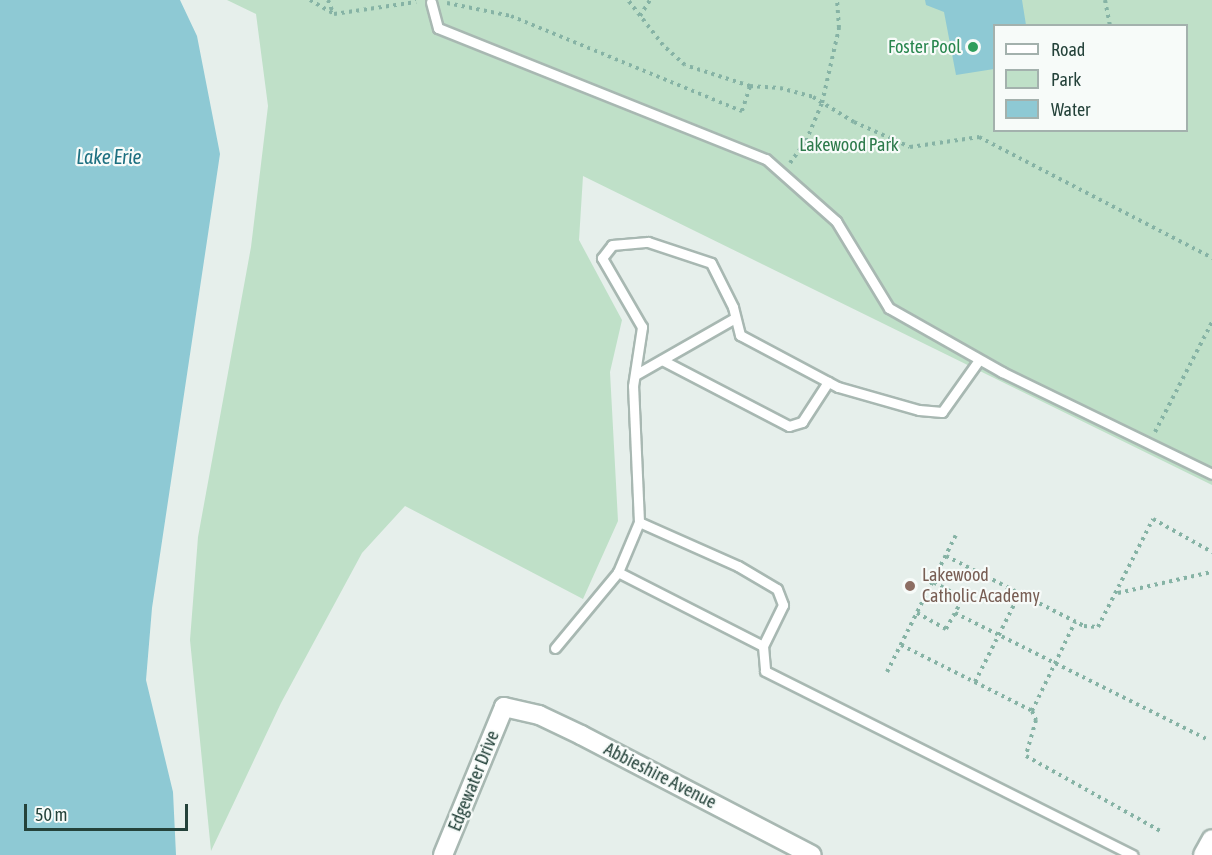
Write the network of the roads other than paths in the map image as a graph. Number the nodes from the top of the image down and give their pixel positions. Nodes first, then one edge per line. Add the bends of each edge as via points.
1 (431, 2) road end
2 (735, 318) junction
3 (662, 360) junction
4 (979, 360) junction
5 (635, 375) junction
6 (828, 382) junction
7 (1212, 474) edge
8 (639, 522) junction
9 (618, 572) junction
10 (763, 646) junction
11 (555, 648) dead end
12 (504, 707) joint
13 (1212, 838) edge
14 (443, 855) edge
15 (812, 855) edge
16 (1133, 855) edge
17 (1203, 855) edge

1 - 4 lane via 438,28 766,159 836,221 889,308
2 - 3 lane
2 - 5 lane via 711,262 648,242 612,245 602,258 642,327
2 - 6 lane via 740,335
3 - 5 lane
3 - 6 lane via 789,426 802,422
4 - 6 lane via 942,412 919,410
4 - 7 lane
5 - 8 lane
8 - 9 lane
8 - 10 lane via 738,566 777,589 783,605
9 - 10 lane
9 - 11 lane
10 - 16 lane via 765,671
12 - 14 street, Edgewater Drive
12 - 15 street, Abbieshire Avenue via 539,715 581,735
13 - 17 street

